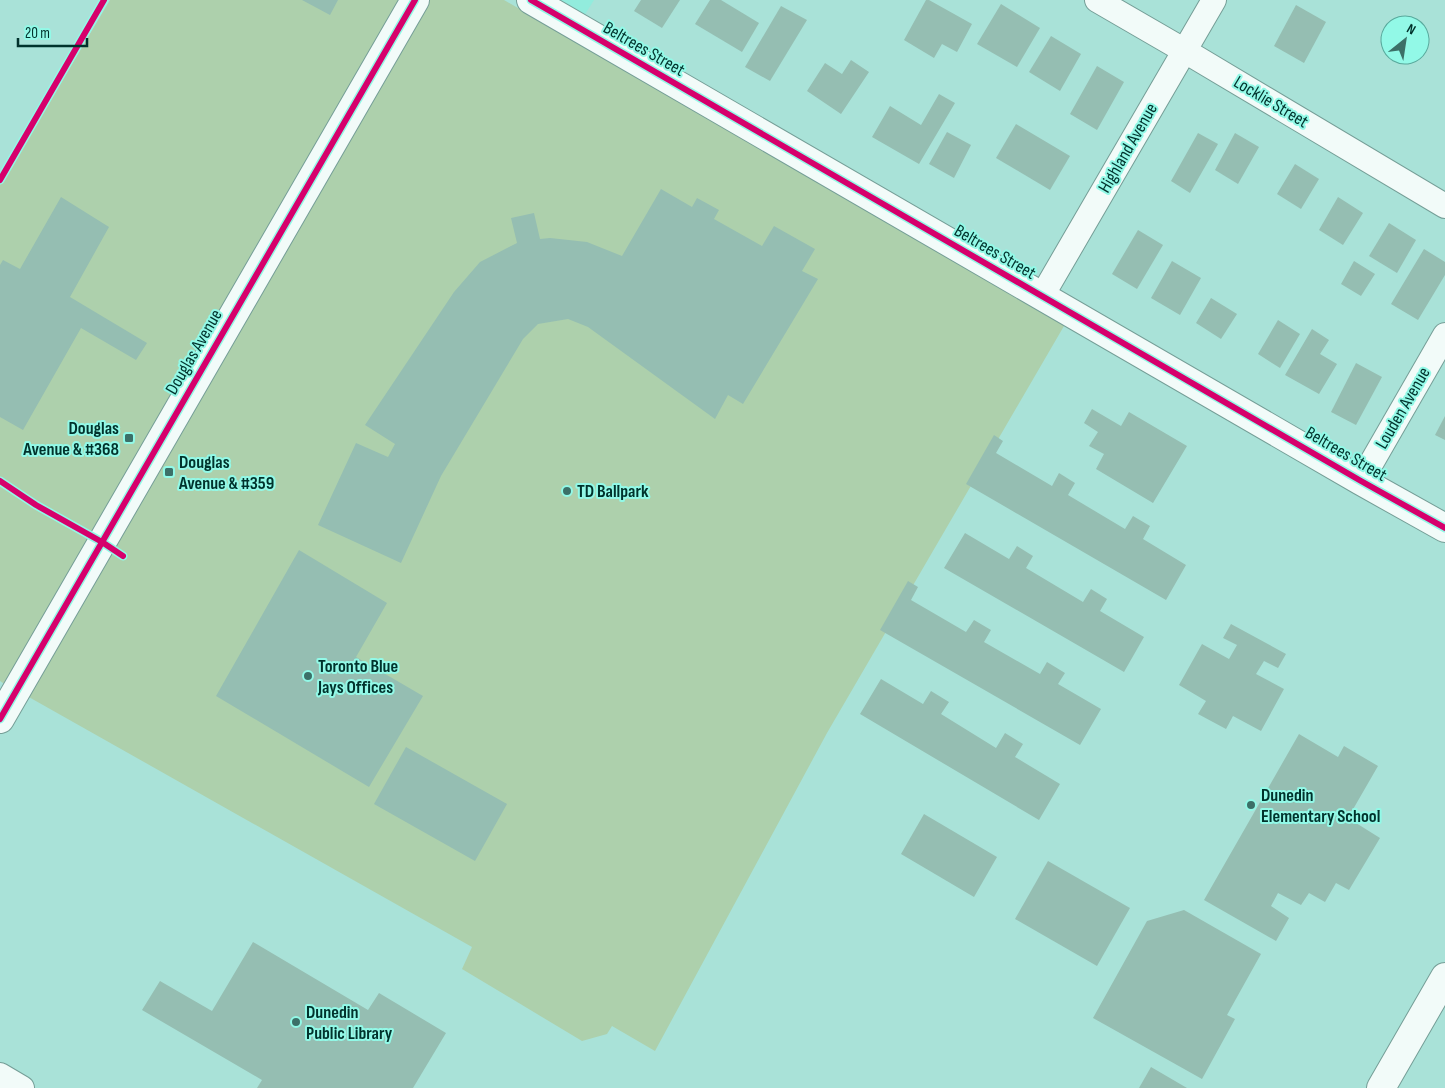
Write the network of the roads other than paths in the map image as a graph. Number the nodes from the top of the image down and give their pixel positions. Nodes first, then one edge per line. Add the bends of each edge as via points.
1 (414, 0) edge
2 (531, 0) edge
3 (1097, 0) edge
4 (1214, 0) edge
5 (1185, 51) junction
6 (1445, 206) edge
7 (1042, 296) junction
8 (1445, 335) edge
9 (1361, 481) junction
10 (1445, 528) edge
11 (0, 719) edge
12 (1445, 977) edge
13 (0, 1074) edge
14 (22, 1088) edge
15 (1381, 1088) edge

1 - 11 street, Douglas Avenue
2 - 7 street, Beltrees Street
3 - 5 street, Locklie Street
4 - 5 street, Highland Avenue
5 - 6 street, Locklie Street
5 - 7 street, Highland Avenue
7 - 9 street, Beltrees Street
8 - 9 street, Louden Avenue
9 - 10 street, Beltrees Street
12 - 15 street
13 - 14 street

